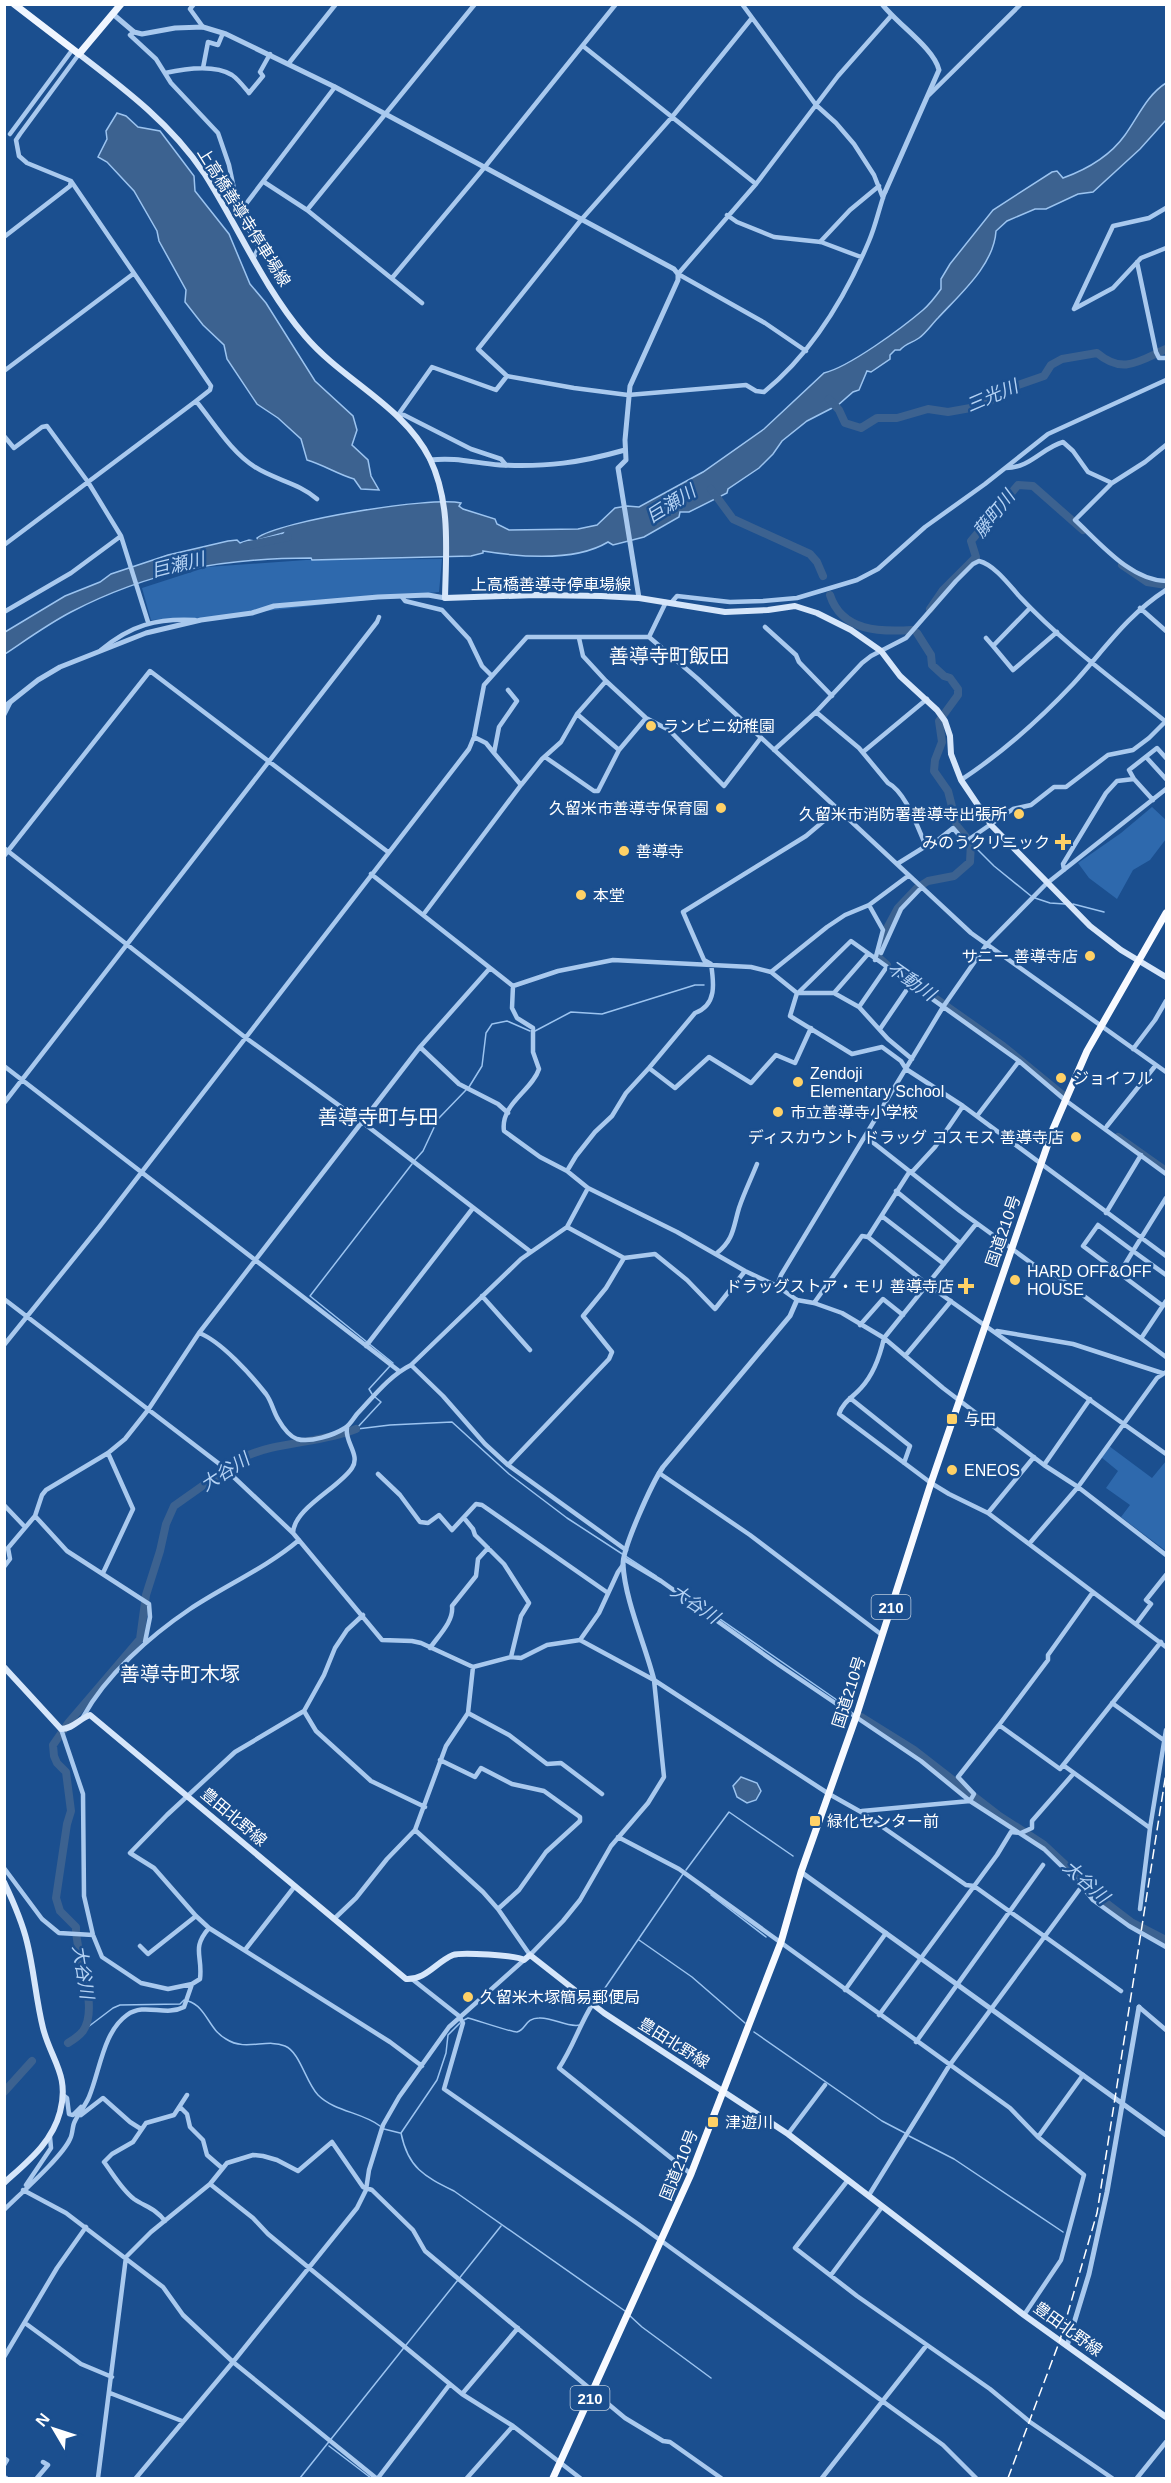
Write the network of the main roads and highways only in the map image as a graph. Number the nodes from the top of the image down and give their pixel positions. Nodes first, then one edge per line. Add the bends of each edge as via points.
1 (14, 4) edge
2 (121, 4) edge
3 (80, 54) junction
4 (1167, 913) edge
5 (1140, 961) junction
6 (1167, 977) edge
7 (4, 1666) edge
8 (4, 1882) edge
9 (724, 2090) junction
10 (4, 2183) edge
11 (1167, 2417) edge
12 (553, 2478) edge

1 - 3 main road
2 - 3 main road
3 - 5 main road, 上高橋善導寺停車場線 via 171,131 203,173 304,335 329,361 398,415 421,444 440,485 446,511 445,595 639,598 725,612 795,606 851,630 881,651 945,721 961,780 991,825 1090,926
4 - 5 highway, 国道210号 / 210
5 - 6 main road, 上高橋善導寺停車場線
5 - 9 highway, 国道210号 / 210 via 1087,1051 1040,1164 801,1872 781,1942
7 - 9 main road, 豊田北野線 via 61,1729 90,1715 406,1979 420,1977 458,1954 507,1955 524,1960 530,1955 592,2005
8 - 10 main road via 27,1940 42,2027 60,2071 63,2095 50,2137
9 - 11 main road, 豊田北野線
9 - 12 highway, 国道210号 / 210 via 662,2241

